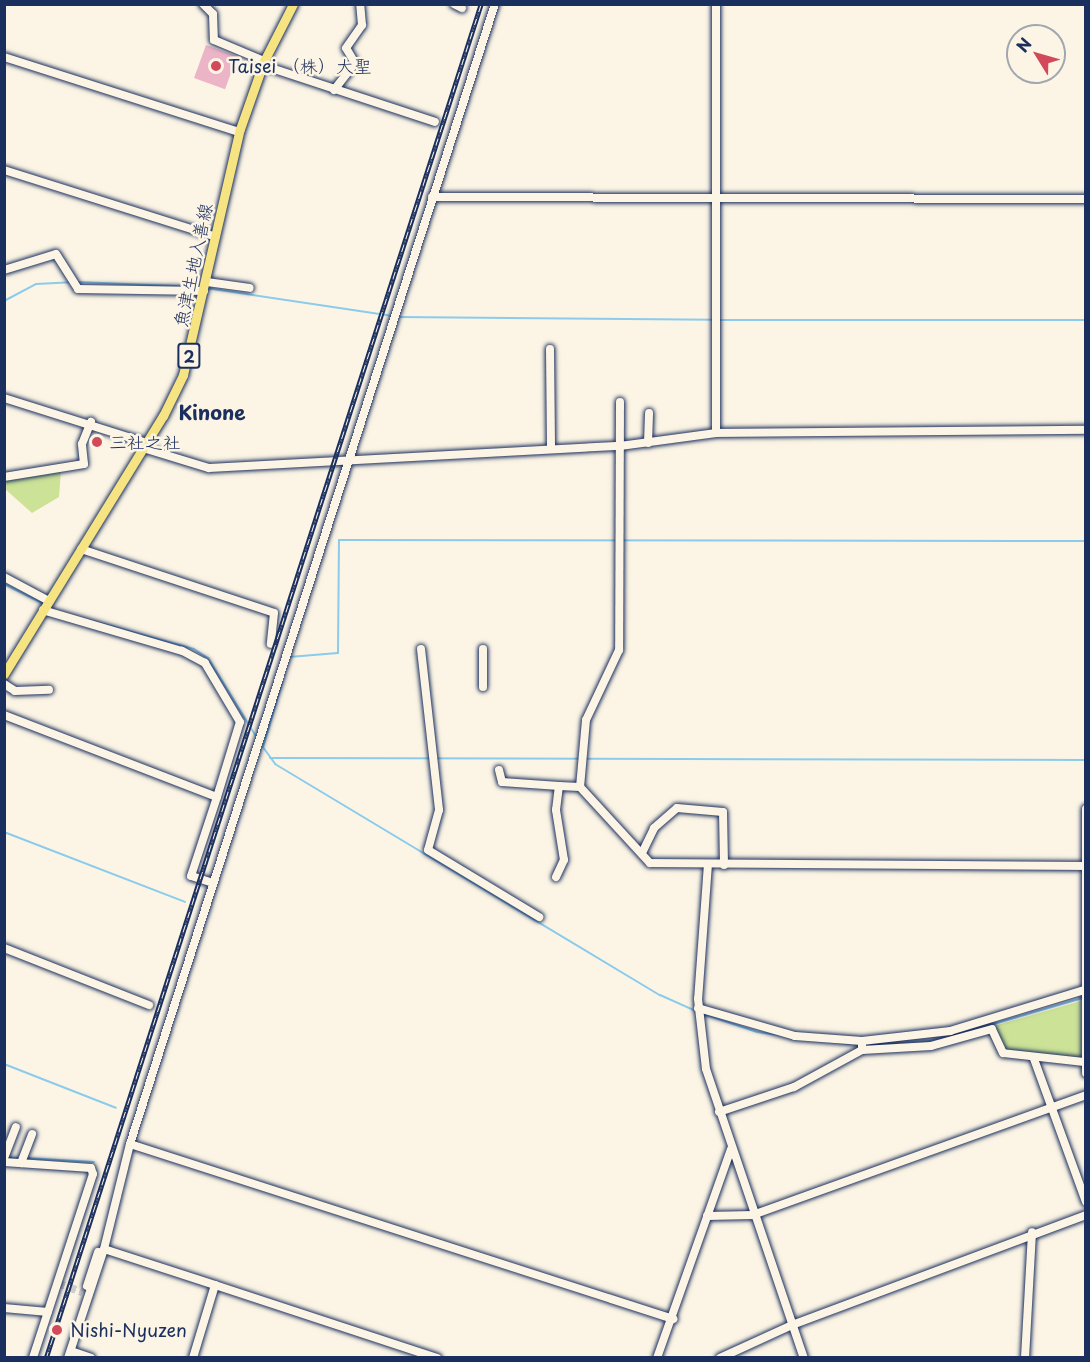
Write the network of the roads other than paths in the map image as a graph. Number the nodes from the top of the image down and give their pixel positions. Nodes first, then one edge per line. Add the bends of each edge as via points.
1 (203, 4) edge
2 (293, 4) edge
3 (360, 4) edge
4 (495, 4) edge
5 (716, 4) edge
6 (4, 57) edge
7 (263, 63) junction
8 (334, 90) junction
9 (435, 122) dead end
10 (239, 132) junction
11 (4, 170) edge
12 (432, 197) junction
13 (715, 199) junction
14 (1086, 199) edge
15 (216, 237) junction
16 (4, 270) edge
17 (205, 286) junction
18 (250, 288) dead end
19 (550, 349) dead end
20 (4, 398) edge
21 (620, 402) dead end
22 (649, 413) dead end
23 (91, 422) junction
24 (1086, 430) edge
25 (716, 433) junction
26 (648, 443) junction
27 (145, 445) junction
28 (620, 446) junction
29 (551, 449) junction
30 (348, 458) junction
31 (4, 477) edge
32 (81, 549) junction
33 (4, 577) edge
34 (49, 601) junction
35 (43, 610) junction
36 (271, 644) dead end
37 (421, 649) dead end
38 (483, 649) dead end
39 (4, 674) edge
40 (4, 684) edge
41 (483, 687) dead end
42 (49, 690) dead end
43 (4, 715) edge
44 (500, 770) dead end
45 (560, 786) junction
46 (580, 787) junction
47 (217, 797) junction
48 (1086, 809) edge
49 (643, 851) junction
50 (708, 864) junction
51 (724, 864) junction
52 (1085, 866) edge
53 (556, 877) dead end
54 (213, 883) junction
55 (539, 917) dead end
56 (4, 948) edge
57 (1084, 990) edge
58 (150, 1005) dead end
59 (698, 1008) junction
60 (862, 1041) junction
61 (862, 1050) junction
62 (1034, 1059) junction
63 (1084, 1062) edge
64 (1086, 1073) edge
65 (1086, 1095) edge
66 (1052, 1110) junction
67 (719, 1112) junction
68 (16, 1127) dead end
69 (32, 1134) dead end
70 (130, 1144) junction
71 (731, 1149) junction
72 (4, 1160) edge
73 (21, 1163) junction
74 (1086, 1202) edge
75 (753, 1215) junction
76 (1086, 1215) edge
77 (707, 1216) junction
78 (110, 1227) junction
79 (1032, 1232) junction
80 (105, 1249) junction
81 (215, 1285) junction
82 (4, 1308) edge
83 (48, 1312) junction
84 (673, 1319) junction
85 (792, 1325) junction
86 (77, 1333) junction
87 (69, 1354) edge
88 (33, 1358) edge
89 (91, 1358) edge
90 (193, 1358) edge
91 (437, 1358) edge
92 (657, 1358) edge
93 (720, 1358) edge
94 (804, 1358) edge
95 (1025, 1358) edge

1 - 7 street via 213,14 214,40
2 - 7 main road, 魚津生地入善線 / 2
3 - 8 street via 362,25 346,48 355,63
4 - 12 street
5 - 13 street
6 - 10 street
7 - 8 street
7 - 10 main road, 魚津生地入善線 / 2
8 - 9 street
10 - 15 main road, 魚津生地入善線 / 2
11 - 15 street
12 - 13 street
12 - 30 street
13 - 14 street
13 - 25 street
15 - 17 main road, 魚津生地入善線 / 2
16 - 17 street via 56,254 78,289
17 - 18 street
17 - 27 main road, 魚津生地入善線 / 2 via 183,375
19 - 29 street
20 - 23 street
21 - 28 street
22 - 26 street
23 - 27 street
23 - 31 street via 81,444 84,464
24 - 25 street
25 - 26 street
26 - 28 street
27 - 30 street via 209,468
27 - 32 main road, 魚津生地入善線 / 2
28 - 29 street
28 - 46 street via 619,650 586,720
29 - 30 street
30 - 54 street
32 - 34 main road, 魚津生地入善線 / 2
32 - 36 street via 274,613
33 - 34 street
34 - 35 main road, 魚津生地入善線 / 2
35 - 39 main road, 魚津生地入善線 / 2
35 - 47 street via 182,651 206,663 240,722
37 - 55 street via 439,810 428,850
38 - 41 street
40 - 42 street via 15,691
43 - 47 street
44 - 45 street via 502,782
45 - 46 street
45 - 53 street via 556,810 564,860
46 - 49 street
47 - 54 street via 191,876
48 - 52 street
49 - 50 street via 650,863
49 - 51 street via 654,828 677,808 723,812
50 - 51 street
50 - 59 street
51 - 52 street
52 - 57 street
54 - 70 street
56 - 58 street
57 - 60 street via 950,1031
57 - 63 street
59 - 60 street via 795,1036
59 - 67 street
60 - 61 street
61 - 62 street via 931,1046 992,1029 1003,1053
61 - 67 street via 794,1087
62 - 63 street
62 - 66 street
63 - 64 street
65 - 66 street
66 - 74 street
66 - 75 street
67 - 71 street
68 - 72 street
69 - 73 street
70 - 78 street
70 - 84 street
71 - 75 street
71 - 77 street
72 - 73 street
73 - 83 street via 91,1168 93,1174
75 - 77 street
75 - 85 street
76 - 79 street
77 - 84 street
78 - 80 street
78 - 86 street via 83,1293
79 - 85 street
79 - 95 street
80 - 81 street
80 - 86 street
81 - 90 street
81 - 91 street
82 - 83 street
83 - 88 street
84 - 92 street
85 - 93 street
85 - 94 street
86 - 87 street
87 - 89 street

